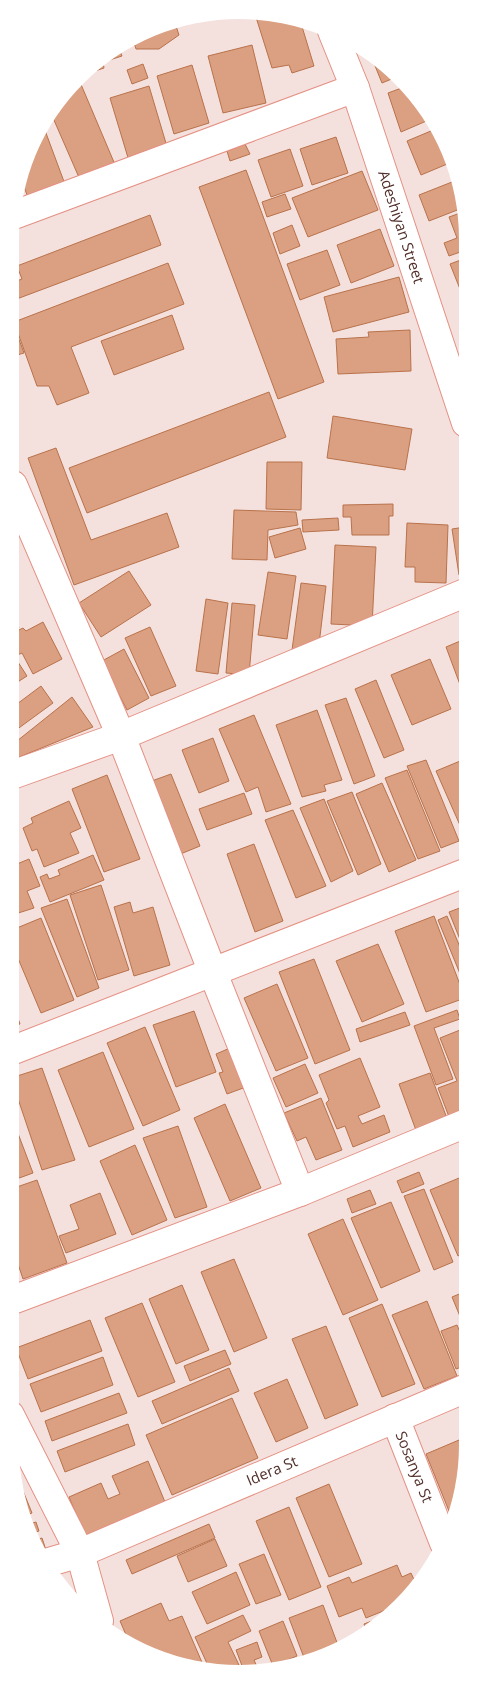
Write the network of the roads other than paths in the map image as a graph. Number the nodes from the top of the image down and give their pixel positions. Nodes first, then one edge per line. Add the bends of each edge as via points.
1 (336, 41) edge
2 (355, 88) junction
3 (21, 213) edge
4 (459, 402) edge
5 (19, 499) edge
6 (459, 595) edge
7 (121, 736) junction
8 (19, 773) edge
9 (459, 875) edge
10 (213, 973) junction
11 (19, 1048) edge
12 (459, 1126) edge
13 (300, 1192) junction
14 (19, 1298) edge
15 (459, 1391) edge
16 (395, 1418) junction
17 (19, 1433) edge
18 (440, 1533) edge
19 (80, 1553) junction
20 (52, 1561) edge
21 (97, 1614) edge

1 - 2 street, Adeshiyan Street
2 - 3 street
2 - 4 street, Adeshiyan Street
5 - 7 street
6 - 7 street
7 - 8 street
7 - 10 street
9 - 10 street
10 - 11 street
10 - 13 street
12 - 13 street
13 - 14 street
15 - 16 street, Idera St
16 - 18 street, Sosanya St
16 - 19 street, Idera St
17 - 19 street
19 - 20 street, Idera St
19 - 21 street

